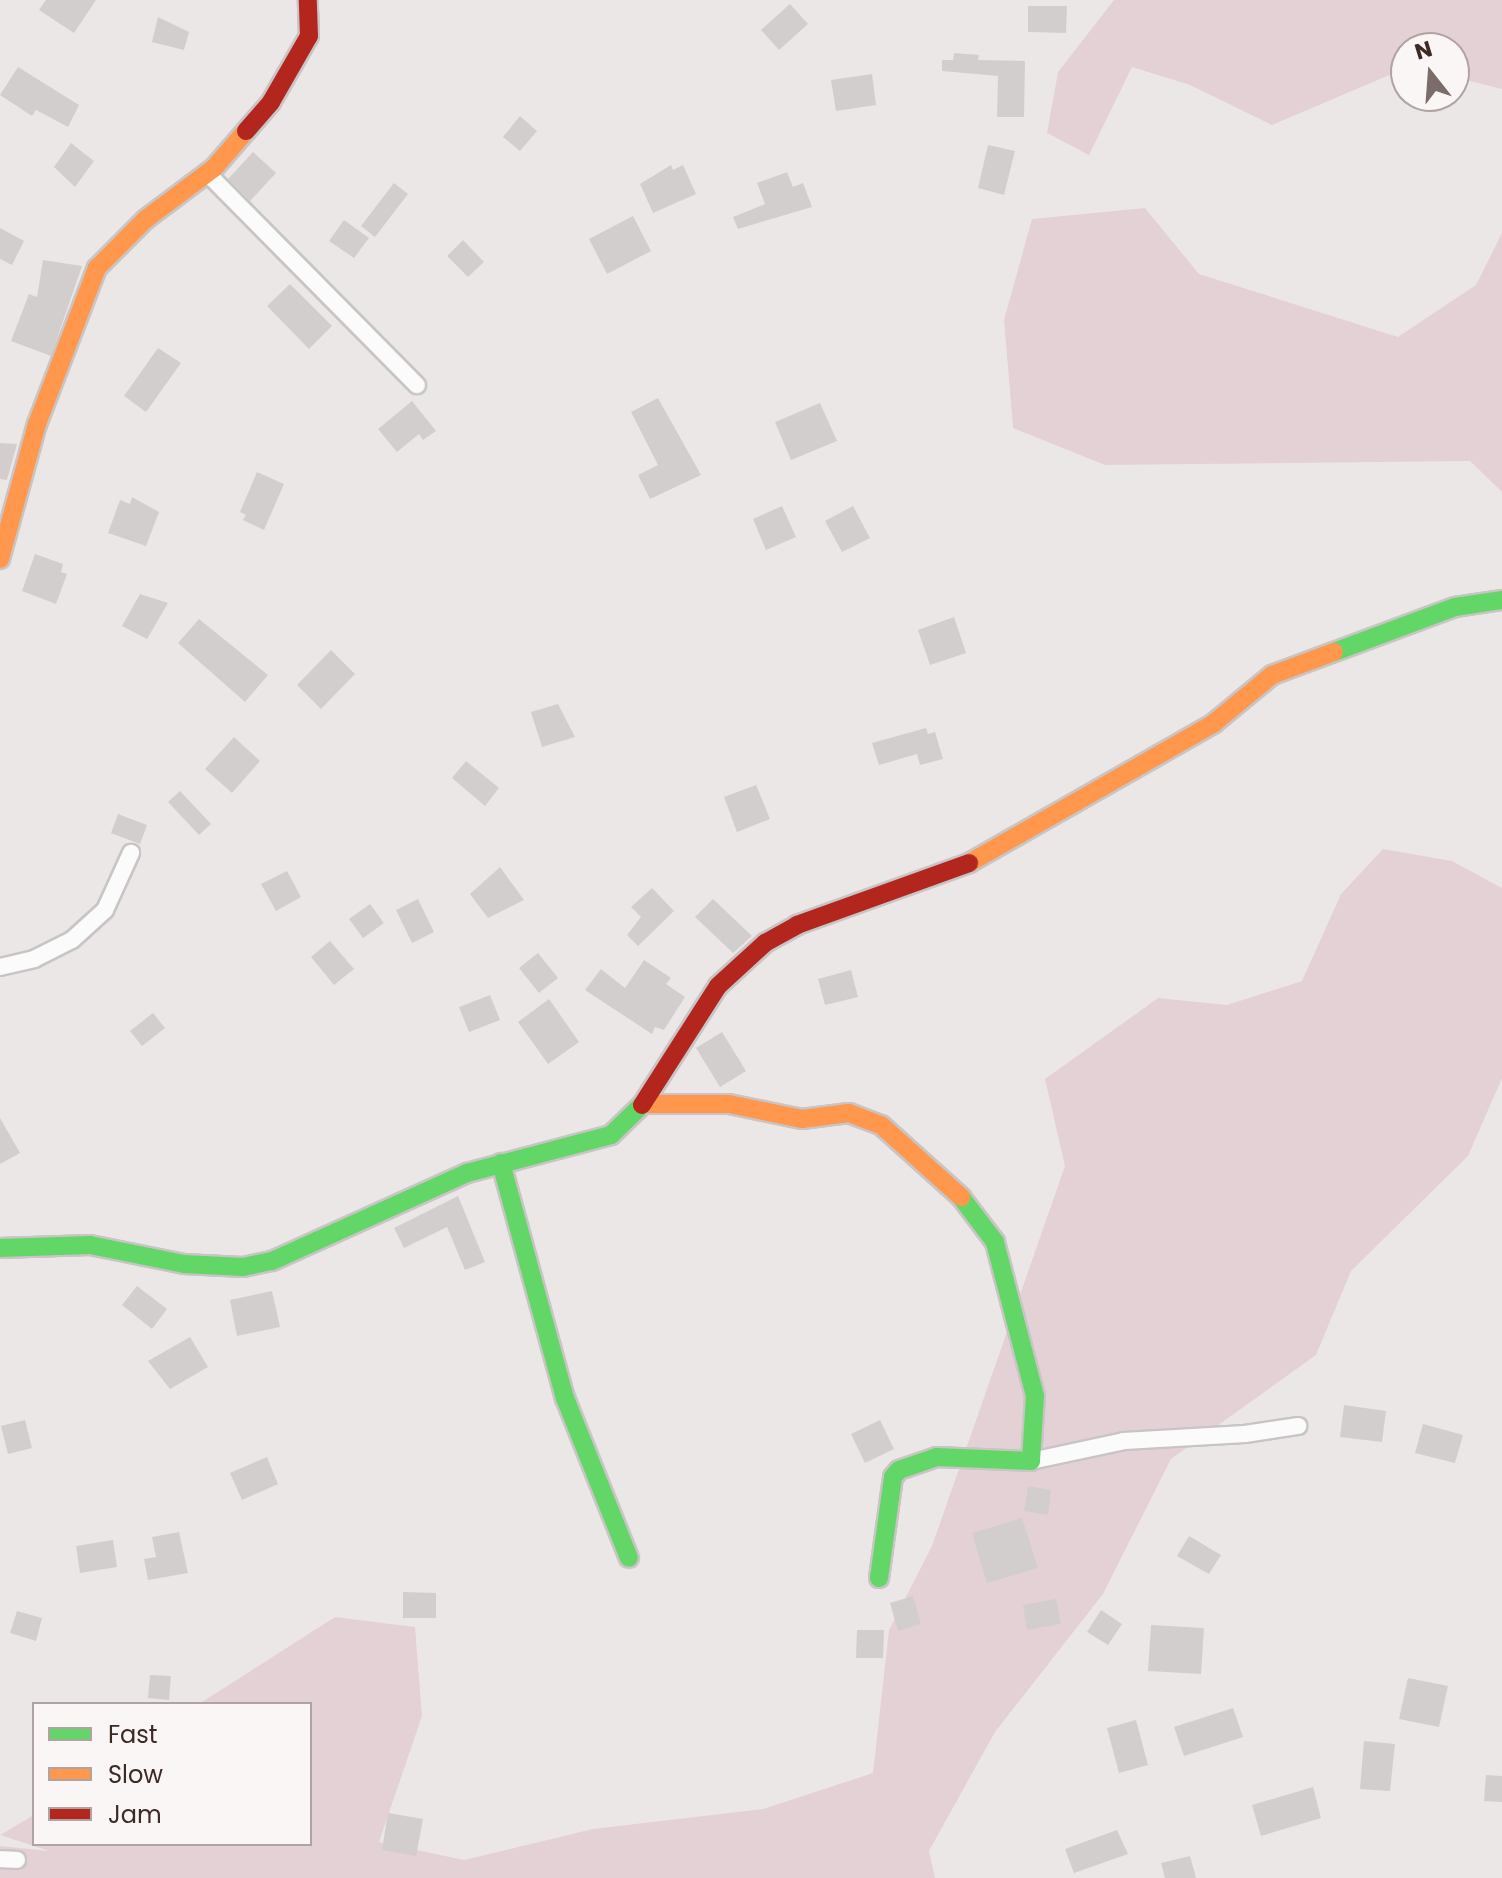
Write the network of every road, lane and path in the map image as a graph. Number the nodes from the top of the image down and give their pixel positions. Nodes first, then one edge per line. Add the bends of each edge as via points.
1 (308, 0) edge
2 (208, 174) junction
3 (417, 385) dead end
4 (0, 559) edge
5 (1502, 600) edge
6 (131, 853) dead end
7 (0, 967) edge
8 (643, 1104) junction
9 (501, 1163) junction
10 (0, 1248) edge
11 (1298, 1426) dead end
12 (1031, 1461) junction
13 (629, 1558) dead end
14 (879, 1578) dead end
15 (0, 1859) edge
16 (17, 1860) dead end

1 - 2 street via 309,36 295,63 271,102
2 - 3 street
2 - 4 street via 146,219 97,268 87,286 74,338 37,424
5 - 8 street via 1455,607 1272,675 1214,723 949,874 797,925 765,943 718,986
6 - 7 street via 105,910 72,940 34,959
8 - 9 street via 611,1135 590,1144
8 - 12 street via 729,1104 802,1119 849,1113 881,1125 931,1164 973,1207 1002,1260 1035,1396
9 - 10 street via 467,1173 272,1261 243,1267 184,1264 90,1245
9 - 13 street via 565,1398
11 - 12 street via 1124,1441
12 - 14 street via 937,1457 899,1470 893,1477
15 - 16 street

